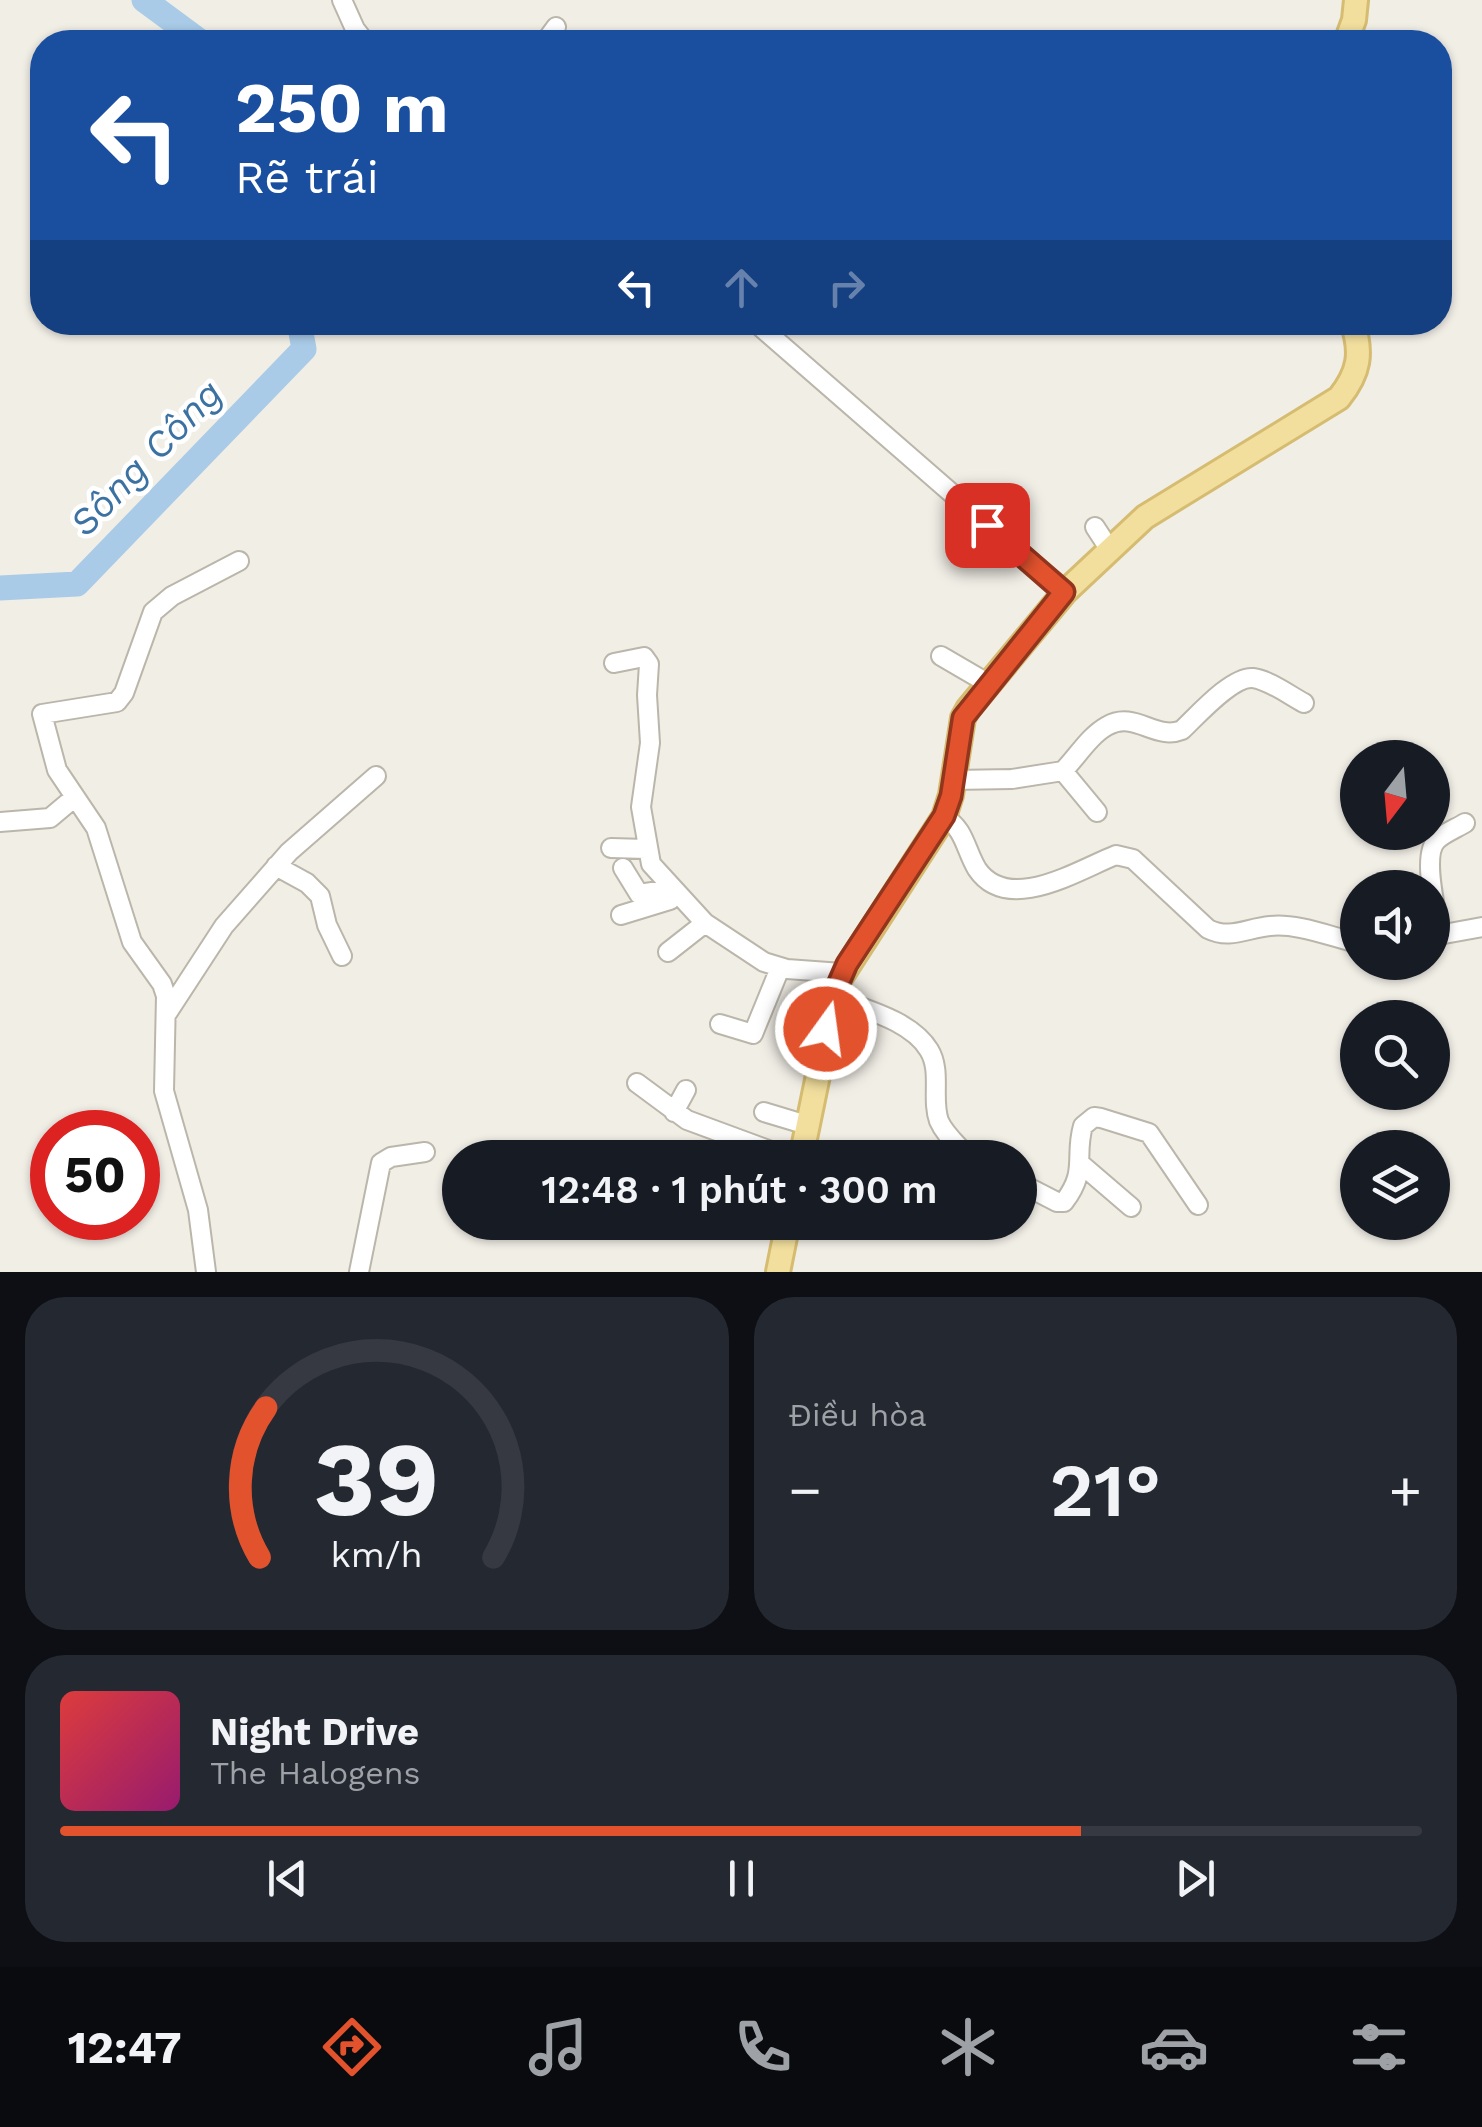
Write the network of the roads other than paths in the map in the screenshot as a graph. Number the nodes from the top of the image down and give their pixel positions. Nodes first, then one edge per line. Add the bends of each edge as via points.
1 (342, 0) edge
2 (1356, 0) edge
3 (355, 30) edge
4 (1350, 30) edge
5 (770, 335) edge
6 (1357, 335) edge
7 (1095, 527) dead end
8 (1110, 550) junction
9 (239, 561) dead end
10 (1064, 592) junction
11 (941, 656) dead end
12 (614, 663) dead end
13 (989, 684) junction
14 (1304, 703) dead end
15 (1063, 771) junction
16 (376, 776) dead end
17 (953, 780) junction
18 (75, 797) junction
19 (1097, 812) dead end
20 (944, 816) junction
21 (0, 822) edge
22 (1465, 824) dead end
23 (611, 848) dead end
24 (646, 849) junction
25 (276, 866) junction
26 (623, 868) dead end
27 (1430, 870) edge
28 (676, 893) junction
29 (621, 915) dead end
30 (705, 923) junction
31 (1479, 930) edge
32 (1450, 933) edge
33 (1340, 939) edge
34 (668, 952) dead end
35 (342, 956) dead end
36 (780, 968) junction
37 (842, 974) junction
38 (833, 996) junction
39 (166, 1016) junction
40 (720, 1024) dead end
41 (637, 1082) dead end
42 (686, 1090) dead end
43 (674, 1112) junction
44 (764, 1112) dead end
45 (807, 1126) junction
46 (741, 1140) edge
47 (804, 1140) edge
48 (955, 1140) edge
49 (424, 1152) dead end
50 (1082, 1165) junction
51 (1037, 1191) edge
52 (1198, 1205) dead end
53 (1131, 1207) dead end
54 (778, 1240) edge
55 (206, 1272) edge
56 (359, 1272) edge
57 (778, 1272) edge

1 - 3 street
2 - 4 main road
5 - 10 street
6 - 8 main road via 1359,364 1339,398 1166,501
7 - 8 street
8 - 10 main road
9 - 18 street via 153,612 117,702 42,714 52,759
10 - 13 main road
11 - 13 street
12 - 24 street via 644,656 649,664 650,753 640,807
13 - 17 main road via 963,718
14 - 15 street via 1253,678 1243,680 1174,733 1131,720 1107,726
15 - 17 street
15 - 19 street
16 - 25 street
17 - 20 main road
18 - 21 street via 50,818
18 - 39 street via 96,828 132,942 162,984
20 - 33 street via 960,830 978,869 1004,888 1036,887 1124,855 1218,934 1277,925
20 - 37 main road
22 - 27 street via 1438,839
23 - 24 street
24 - 28 street
25 - 35 street via 320,896
25 - 39 street via 224,926
26 - 28 street via 639,894
28 - 29 street
28 - 30 street
30 - 34 street
30 - 36 street
31 - 32 street
36 - 37 street
36 - 40 street via 755,1032
37 - 38 main road
38 - 45 main road
38 - 48 street via 896,1023 929,1050 940,1123
39 - 55 street via 164,1091 198,1210
41 - 43 street
42 - 43 street
43 - 46 street
44 - 45 street
45 - 47 main road
49 - 56 street via 381,1163
50 - 51 street via 1064,1202
50 - 52 street via 1080,1132 1087,1121 1101,1118 1144,1130
50 - 53 street
54 - 57 main road

